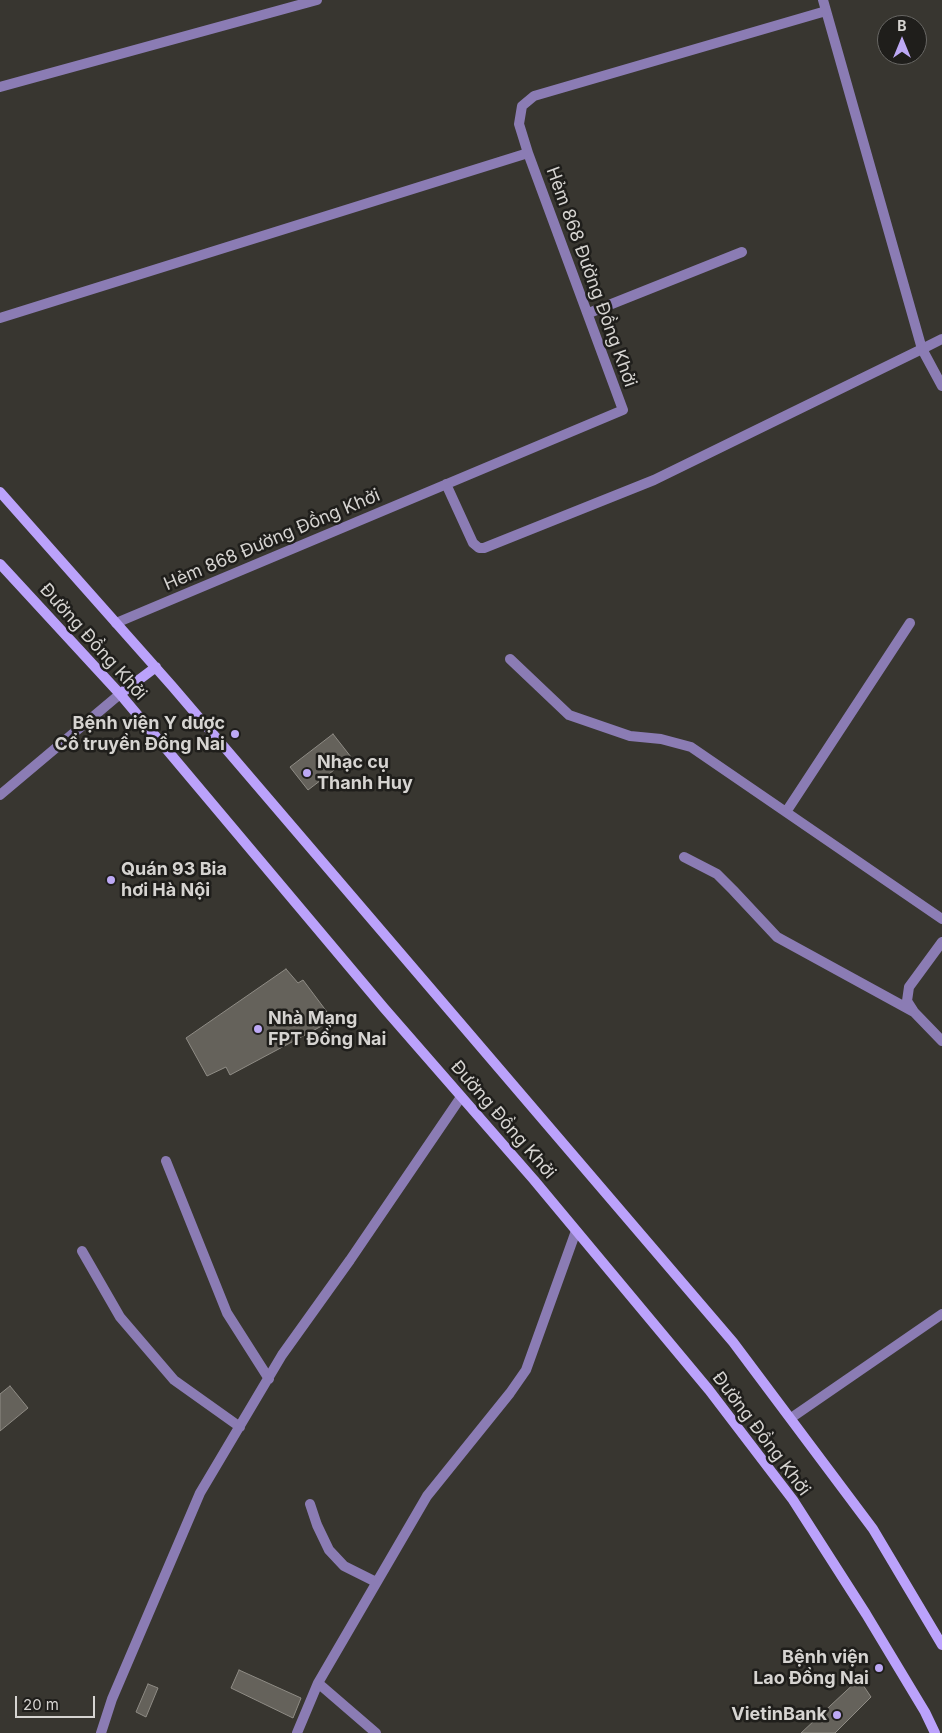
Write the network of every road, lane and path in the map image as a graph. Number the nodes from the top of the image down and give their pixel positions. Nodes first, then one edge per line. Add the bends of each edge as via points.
1 (317, 0) edge
2 (823, 0) edge
3 (826, 12) junction
4 (0, 86) edge
5 (528, 153) junction
6 (742, 252) dead end
7 (588, 313) junction
8 (0, 318) edge
9 (942, 339) edge
10 (922, 348) junction
11 (942, 386) edge
12 (446, 484) junction
13 (0, 492) edge
14 (0, 564) edge
15 (116, 623) junction
16 (910, 623) dead end
17 (510, 659) dead end
18 (156, 667) junction
19 (120, 694) junction
20 (0, 795) edge
21 (786, 812) junction
22 (684, 857) dead end
23 (942, 919) edge
24 (942, 942) edge
25 (914, 1012) junction
26 (942, 1041) edge
27 (461, 1097) junction
28 (166, 1161) dead end
29 (576, 1231) junction
30 (82, 1251) dead end
31 (942, 1314) edge
32 (269, 1379) junction
33 (791, 1418) junction
34 (240, 1426) junction
35 (310, 1504) dead end
36 (376, 1582) junction
37 (942, 1645) edge
38 (318, 1683) junction
39 (101, 1733) edge
40 (297, 1733) edge
41 (376, 1733) edge
42 (935, 1733) edge

1 - 4 street
2 - 3 street
3 - 5 street, Hẻm 868 Đường Đồng Khởi via 534,96 522,106 519,124
3 - 10 street
5 - 7 street, Hẻm 868 Đường Đồng Khởi
5 - 8 street
6 - 7 street
7 - 12 street, Hẻm 868 Đường Đồng Khởi via 623,410
9 - 10 street
10 - 11 street
10 - 12 street via 654,480 484,548 473,543
12 - 15 street, Hẻm 868 Đường Đồng Khởi
13 - 15 main road, Đường Đồng Khởi
14 - 19 main road, Đường Đồng Khởi
15 - 18 main road, Đường Đồng Khởi
16 - 21 street
17 - 21 street via 569,716 630,736 691,747
18 - 19 main road
18 - 33 main road, Đường Đồng Khởi via 733,1342
19 - 20 street
19 - 27 main road, Đường Đồng Khởi
21 - 23 street
22 - 25 street via 716,874 777,937
24 - 25 street via 909,987 908,1001
25 - 26 street
27 - 29 main road, Đường Đồng Khởi
27 - 32 street via 282,1355
28 - 32 street via 227,1314
29 - 36 street via 526,1370 428,1496
29 - 42 main road, Đường Đồng Khởi via 709,1390 793,1500 866,1614
30 - 34 street via 120,1317 174,1380
31 - 33 street
32 - 34 street
33 - 37 main road, Đường Đồng Khởi via 873,1529
34 - 39 street via 200,1493 112,1699
35 - 36 street via 329,1550 344,1566
36 - 38 street
38 - 40 street
38 - 41 street

